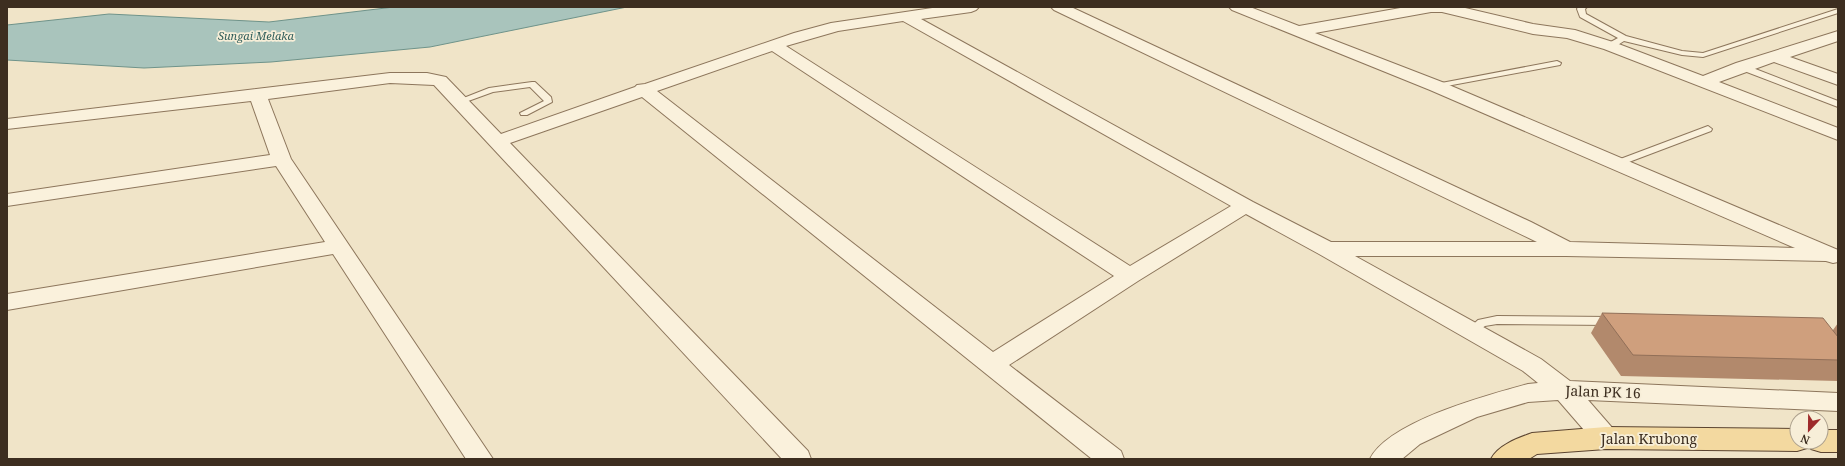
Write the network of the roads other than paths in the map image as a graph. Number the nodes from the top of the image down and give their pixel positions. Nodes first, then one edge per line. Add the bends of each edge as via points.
1 (970, 7) edge
2 (1060, 7) edge
3 (1237, 7) edge
4 (1583, 7) edge
5 (1838, 11) edge
6 (905, 16) junction
7 (1298, 31) junction
8 (1838, 36) edge
9 (1617, 42) junction
10 (772, 45) junction
11 (1776, 57) junction
12 (1557, 63) dead end
13 (1742, 67) junction
14 (1838, 80) edge
15 (1706, 81) junction
16 (1436, 86) junction
17 (643, 89) junction
18 (258, 95) junction
19 (460, 101) junction
20 (1838, 104) edge
21 (524, 113) dead end
22 (7, 124) edge
23 (1708, 129) dead end
24 (1838, 134) edge
25 (498, 141) junction
26 (281, 160) junction
27 (1618, 163) junction
28 (7, 200) edge
29 (1246, 206) junction
30 (339, 246) junction
31 (1327, 249) junction
32 (1566, 249) junction
33 (1836, 256) edge
34 (1130, 276) junction
35 (7, 302) edge
36 (1625, 321) edge
37 (1472, 331) junction
38 (991, 365) junction
39 (1564, 390) junction
40 (1838, 402) edge
41 (1606, 438) junction
42 (1789, 440) edge
43 (480, 459) edge
44 (798, 459) edge
45 (1111, 459) edge
46 (1383, 459) edge
47 (1505, 459) edge

1 - 6 street
2 - 32 street via 1517,223
3 - 7 street
4 - 9 lane via 1583,15
5 - 9 lane via 1703,55
6 - 10 street via 837,26
6 - 29 street
7 - 9 street via 1442,7 1533,29
7 - 16 street
8 - 11 street
9 - 15 street
10 - 17 street
10 - 34 street
11 - 13 street
11 - 14 street
12 - 16 lane
13 - 15 street
13 - 20 lane
15 - 24 street
16 - 27 street
17 - 25 street
17 - 38 street
18 - 19 street via 390,78 427,78 440,81
18 - 22 street
18 - 26 street
19 - 21 lane via 492,90 532,84 548,102
19 - 25 street
23 - 27 lane
25 - 44 street
26 - 28 street
26 - 30 street
27 - 33 street
29 - 31 street
29 - 34 street
30 - 35 street
30 - 43 street
31 - 32 street
31 - 37 street
32 - 33 street
34 - 38 street
36 - 37 lane via 1497,320 1482,324
37 - 39 street via 1532,365
38 - 45 street
39 - 40 street, Jalan PK 16
39 - 41 street
39 - 46 street, Jalan PK 16 via 1528,393 1469,410 1411,437
41 - 42 main road, Jalan Krubong
41 - 47 main road, Jalan Krubong via 1532,444

